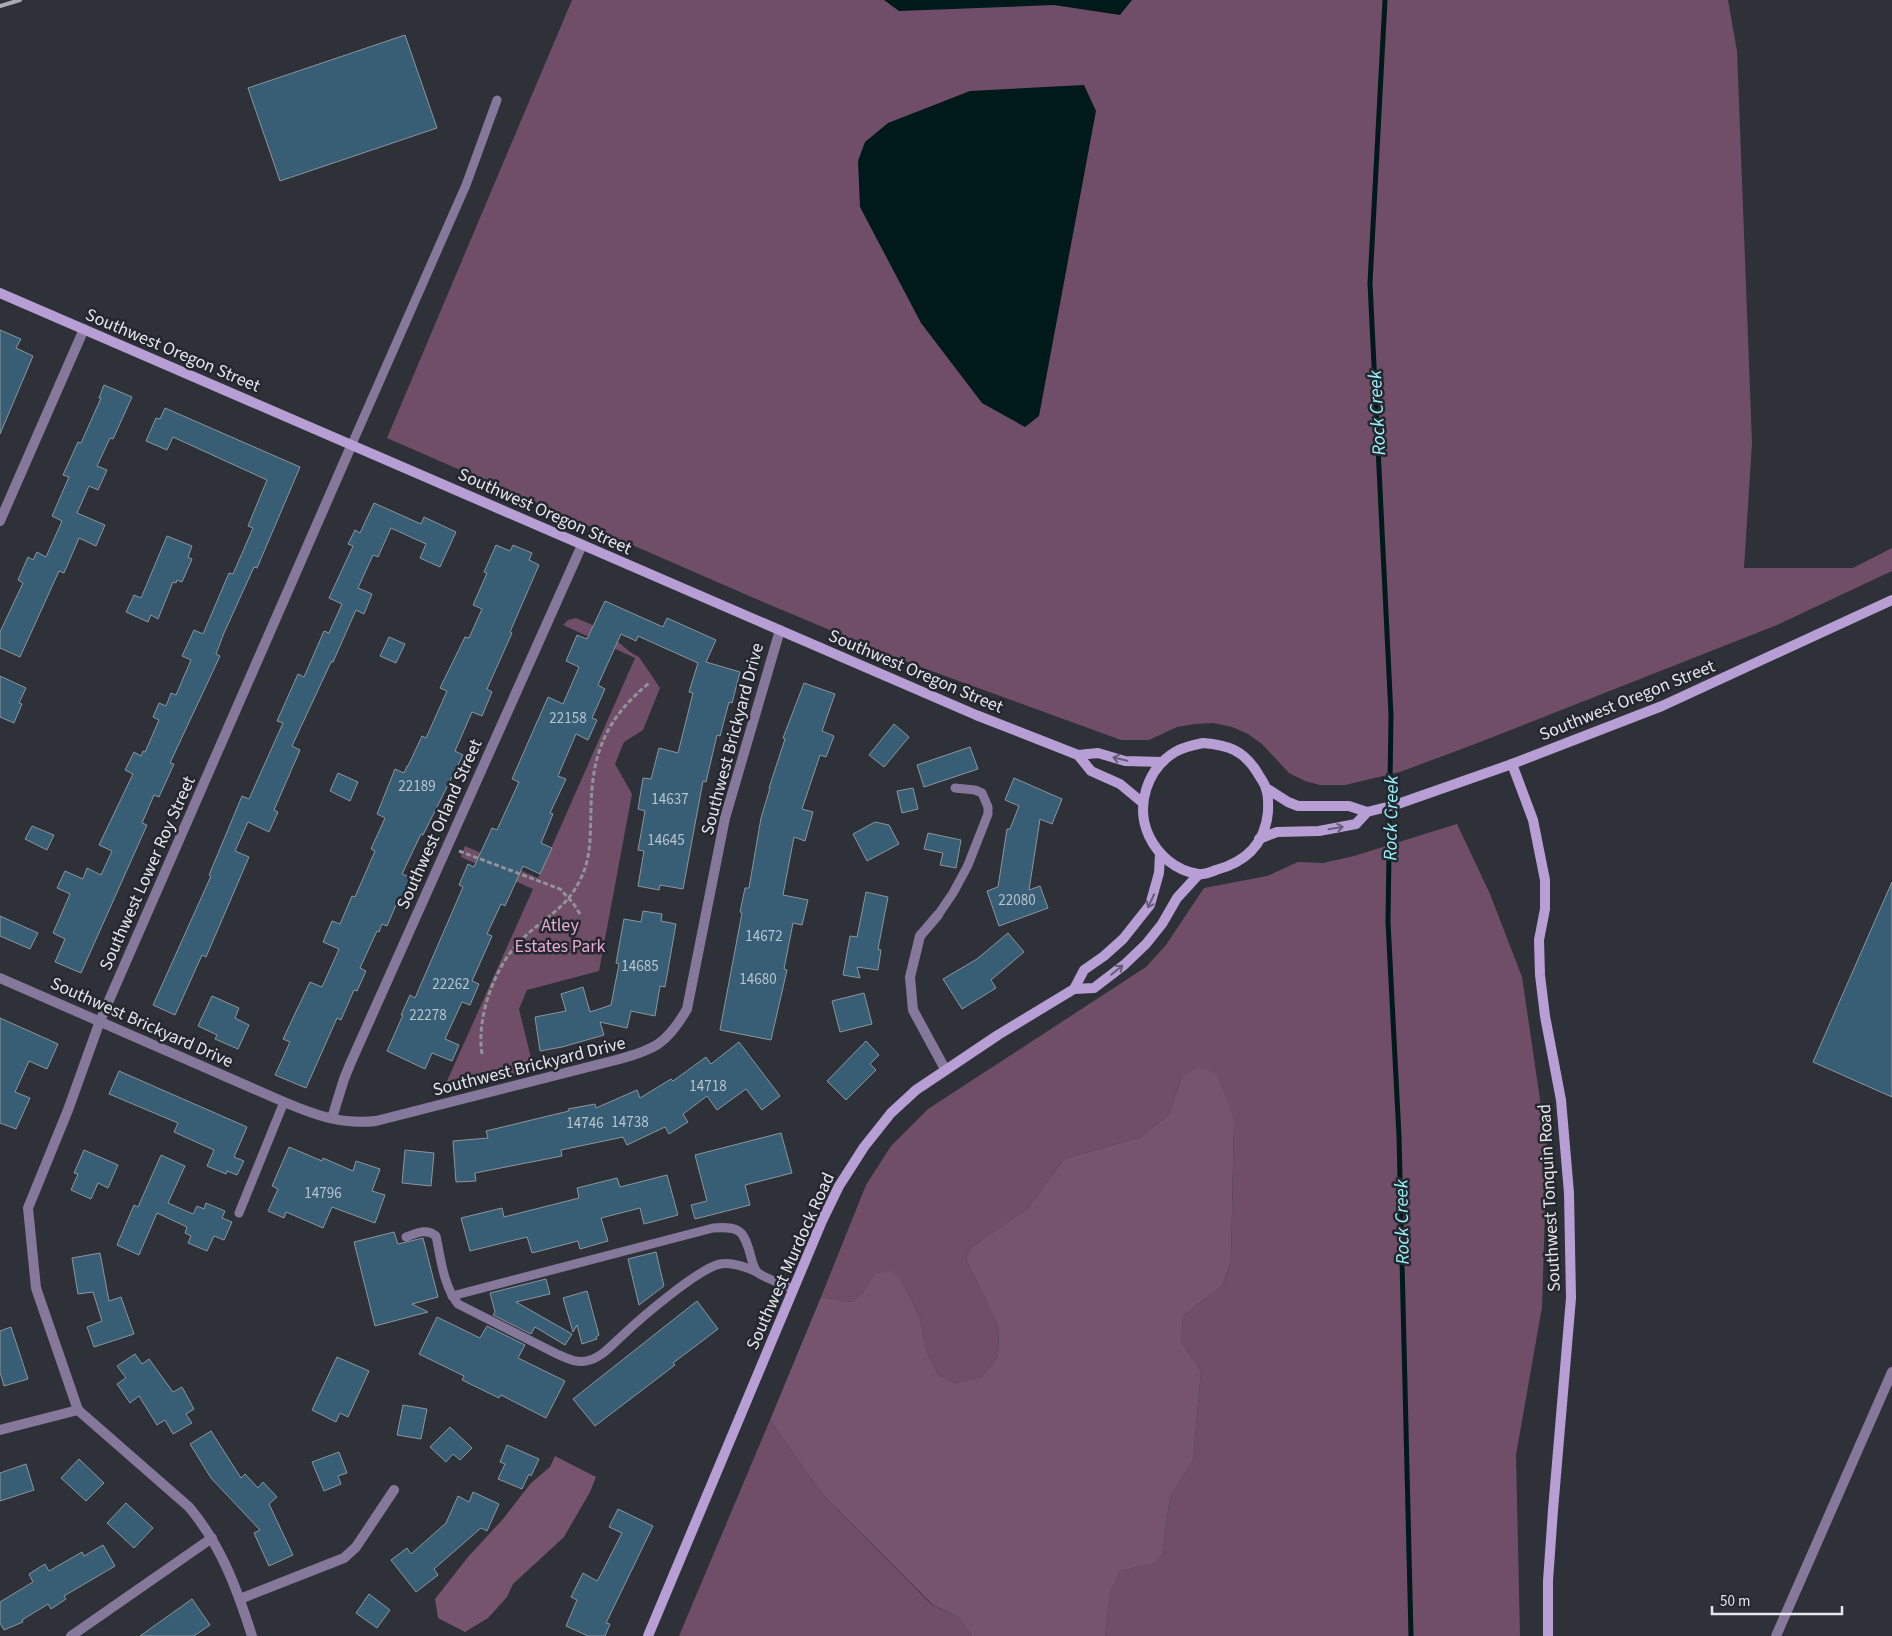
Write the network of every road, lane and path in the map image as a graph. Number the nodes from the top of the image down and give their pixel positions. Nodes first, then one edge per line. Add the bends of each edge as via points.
1 (497, 100) dead end
2 (0, 292) edge
3 (84, 329) junction
4 (352, 444) junction
5 (0, 520) edge
6 (582, 544) junction
7 (1892, 600) edge
8 (780, 630) junction
9 (650, 683) dead end
10 (1078, 755) junction
11 (1162, 762) junction
12 (1512, 764) junction
13 (955, 788) dead end
14 (1266, 788) junction
15 (1143, 803) junction
16 (1367, 812) junction
17 (1260, 839) junction
18 (447, 845) junction
19 (1160, 854) junction
20 (1199, 874) junction
21 (568, 898) junction
22 (580, 914) dead end
23 (938, 915) joint
24 (0, 978) edge
25 (1074, 989) junction
26 (100, 1021) junction
27 (482, 1054) dead end
28 (945, 1069) junction
29 (284, 1102) junction
30 (332, 1118) junction
31 (238, 1213) dead end
32 (406, 1237) dead end
33 (757, 1272) junction
34 (793, 1289) junction
35 (452, 1296) junction
36 (1892, 1372) edge
37 (78, 1410) junction
38 (0, 1430) edge
39 (394, 1490) dead end
40 (212, 1538) junction
41 (240, 1599) junction
42 (71, 1636) edge
43 (252, 1636) edge
44 (648, 1636) edge
45 (1548, 1636) edge
46 (1776, 1636) edge

1 - 4 lane via 466,185
2 - 3 main road, Southwest Oregon Street
3 - 4 main road, Southwest Oregon Street
3 - 5 street
4 - 6 main road, Southwest Oregon Street
4 - 26 street, Southwest Lower Roy Street
6 - 8 main road, Southwest Oregon Street
6 - 18 street, Southwest Orland Street
7 - 12 main road, Southwest Oregon Street via 1662,706
8 - 10 main road, Southwest Oregon Street via 976,715
8 - 30 street, Southwest Brickyard Drive via 725,818 691,995 687,1009 673,1031 651,1050 616,1060 376,1121 347,1122
9 - 21 path via 616,715 601,747 592,781 588,855 582,877
11 -> 10 main road, Southwest Oregon Street via 1125,760 1098,753
10 - 15 main road, Southwest Oregon Street via 1091,771 1120,784
11 - 14 main road, Southwest Oregon Street via 1188,746 1203,743 1232,747 1247,758
11 - 15 main road, Southwest Oregon Street via 1146,788
12 - 16 main road, Southwest Oregon Street
12 - 45 main road, Southwest Tonquin Road via 1533,820 1545,880 1540,975 1561,1100 1569,1193 1571,1298 1552,1519
13 - 23 lane via 982,793 988,814 968,865
14 - 16 main road, Southwest Oregon Street via 1298,806 1349,806
14 - 17 main road, Southwest Oregon Street via 1267,815
15 - 19 main road, Southwest Oregon Street via 1146,829
17 -> 16 main road, Southwest Oregon Street via 1277,832 1319,831 1356,824
17 - 20 main road, Southwest Oregon Street via 1243,860
18 - 21 path via 560,889
18 - 30 street, Southwest Orland Street via 344,1079
19 - 20 main road, Southwest Oregon Street via 1169,862
19 -> 25 main road, Southwest Murdock Road via 1159,874 1150,905 1123,939 1084,970
25 -> 20 main road, Southwest Murdock Road via 1094,988 1124,965 1154,934 1177,898
21 - 22 path
21 - 27 path via 521,940 506,961 483,1011
23 - 28 street via 920,936 910,977 913,1010
24 - 26 street, Southwest Brickyard Drive
25 - 28 main road, Southwest Murdock Road
26 - 29 street, Southwest Brickyard Drive
26 - 37 street, Southwest Lower Roy Street via 28,1208 36,1288
28 - 34 main road, Southwest Murdock Road via 891,1113 856,1160 839,1186
29 - 30 street, Southwest Brickyard Drive
29 - 31 lane
32 - 35 lane via 422,1231 430,1231 436,1236
33 - 34 lane
33 - 35 lane via 746,1238 728,1227 713,1228
33 - 35 lane via 729,1264 719,1264 706,1270 646,1314 602,1353 581,1362 499,1325 458,1304
34 - 44 main road, Southwest Murdock Road
36 - 46 street
37 - 38 street
37 - 40 street via 189,1506
39 - 41 street via 356,1547 344,1558
40 - 41 street via 225,1560
40 - 42 street
41 - 43 street

